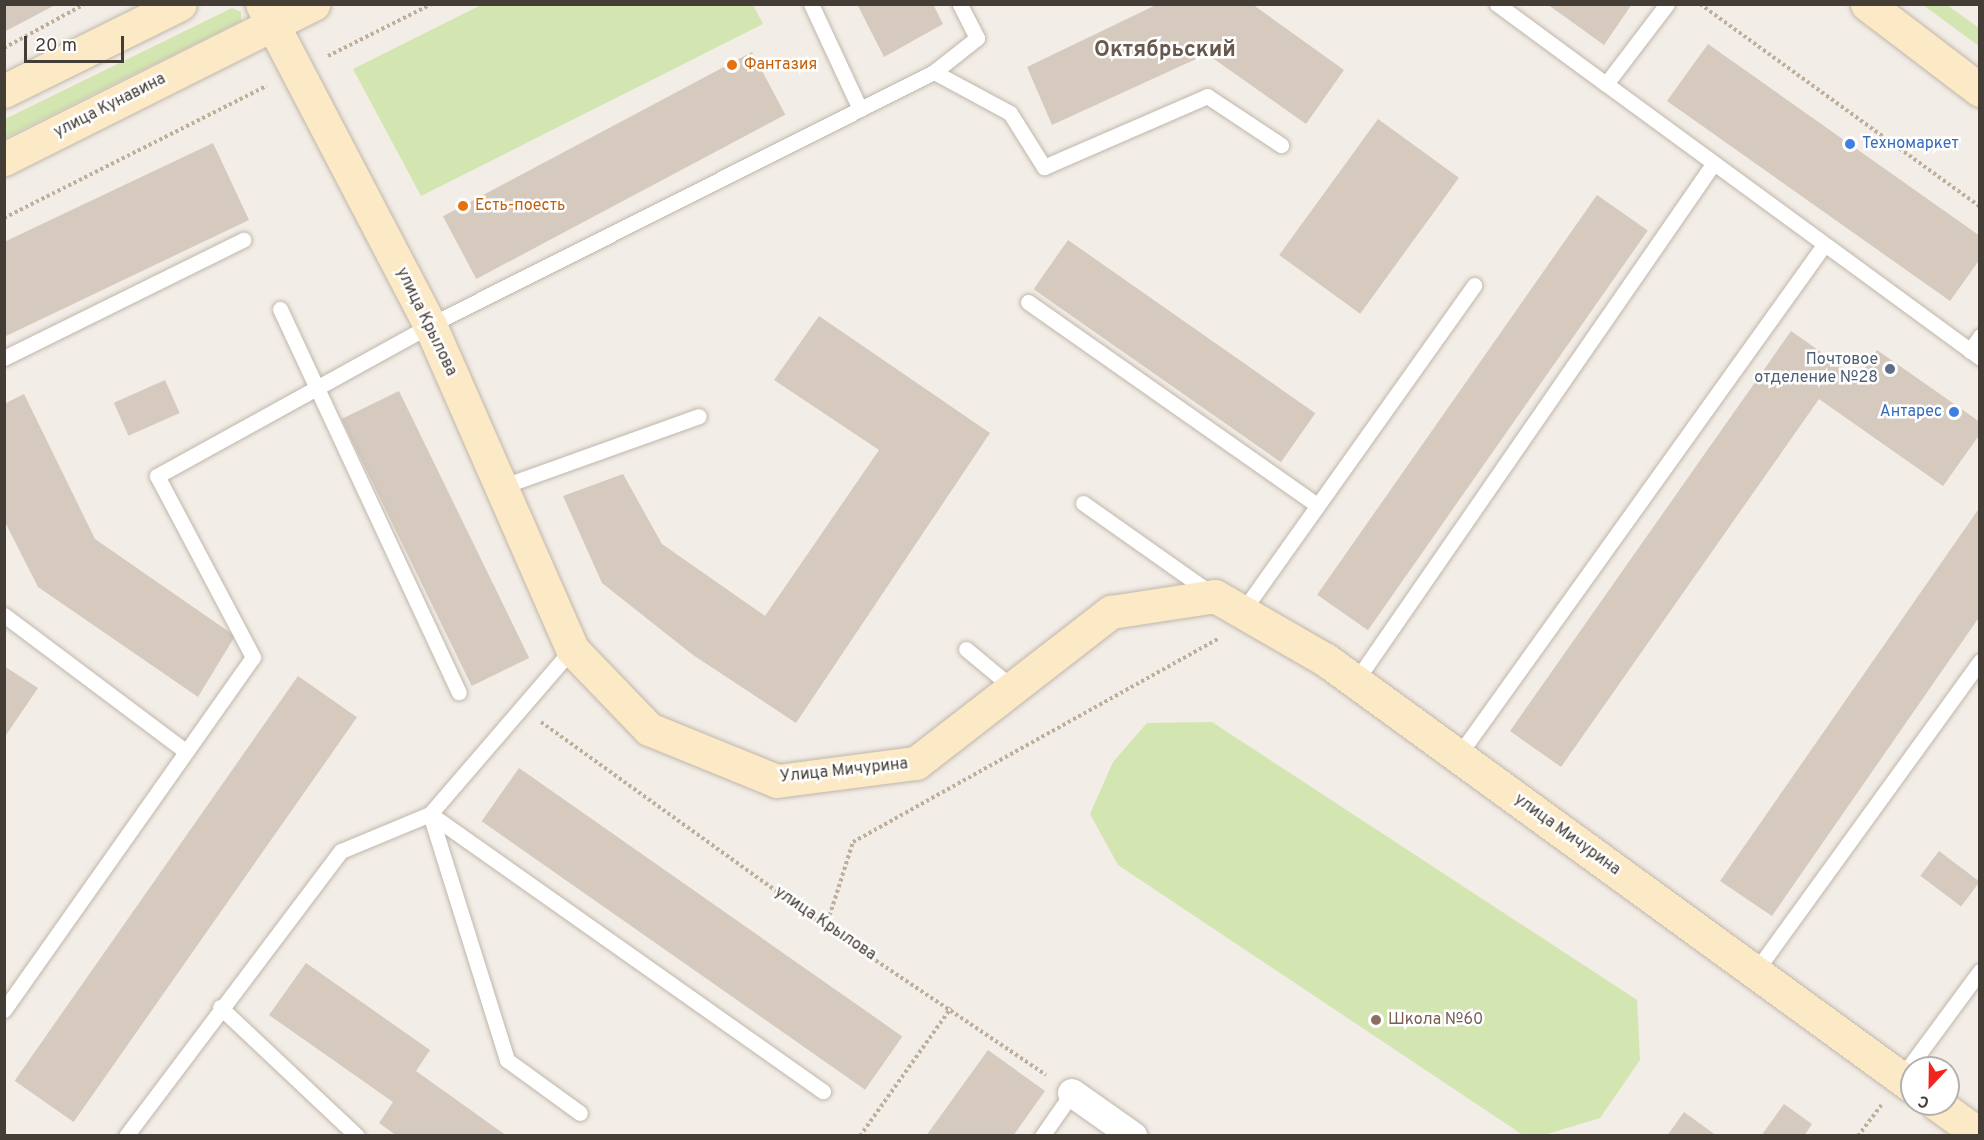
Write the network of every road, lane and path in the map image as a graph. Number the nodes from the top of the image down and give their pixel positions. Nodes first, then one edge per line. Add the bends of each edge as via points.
1 (85, 4) edge
2 (180, 4) edge
3 (313, 4) edge
4 (432, 4) edge
5 (811, 4) edge
6 (960, 4) edge
7 (1497, 4) edge
8 (1667, 4) edge
9 (1700, 4) edge
10 (1867, 4) edge
11 (267, 14) edge
12 (4, 48) edge
13 (297, 72) junction
14 (934, 72) junction
15 (1606, 84) junction
16 (1980, 90) edge
17 (4, 91) edge
18 (860, 110) junction
19 (1281, 146) dead end
20 (4, 159) edge
21 (1713, 164) junction
22 (1980, 207) edge
23 (4, 218) edge
24 (243, 240) dead end
25 (1824, 244) junction
26 (1474, 285) dead end
27 (1028, 302) dead end
28 (280, 309) dead end
29 (430, 326) junction
30 (1980, 336) edge
31 (1975, 354) edge
32 (4, 357) edge
33 (316, 386) junction
34 (699, 416) dead end
35 (501, 487) junction
36 (1083, 503) dead end
37 (1317, 505) junction
38 (1237, 609) junction
39 (4, 615) edge
40 (572, 649) junction
41 (966, 649) dead end
42 (1980, 661) edge
43 (1355, 682) junction
44 (1013, 688) junction
45 (459, 692) dead end
46 (521, 708) junction
47 (184, 750) junction
48 (1458, 756) junction
49 (430, 814) junction
50 (826, 927) junction
51 (1980, 971) edge
52 (1755, 972) junction
53 (220, 1007) junction
54 (951, 1008) junction
55 (4, 1010) edge
56 (1923, 1056) edge
57 (1900, 1078) edge
58 (823, 1091) dead end
59 (1072, 1093) junction
60 (580, 1113) dead end
61 (1954, 1116) edge
62 (1980, 1135) edge
63 (126, 1136) edge
64 (357, 1136) edge
65 (860, 1136) edge
66 (1042, 1136) edge
67 (1133, 1136) edge

1 - 12 path
2 - 17 street
3 - 11 street, улица Кунавина
4 - 13 path
5 - 18 lane
6 - 14 lane via 977,38
7 - 15 lane
8 - 15 lane
9 - 22 path
10 - 16 street
11 - 13 street, улица Крылова
11 - 20 street, улица Кунавина
13 - 23 path
13 - 29 street, улица Крылова
14 - 18 lane
14 - 19 lane via 1010,113 1044,167 1207,96
15 - 21 lane
18 - 29 lane
21 - 25 lane
21 - 43 lane
24 - 32 lane
25 - 31 lane
25 - 48 lane
26 - 37 lane
27 - 37 lane
28 - 33 lane
29 - 33 lane
29 - 35 street, улица Крылова
30 - 31 lane
33 - 45 lane
33 - 47 lane via 157,476 253,657
34 - 35 lane
35 - 40 street, улица Крылова
36 - 38 lane
37 - 38 lane
38 - 43 street, улица Мичурина
38 - 44 street, Улица Мичурина via 1111,612
38 - 50 path via 853,842
39 - 47 lane
40 - 44 street, Улица Мичурина via 650,729 777,781 916,763
40 - 46 lane
41 - 44 lane
42 - 52 lane
43 - 48 street, улица Мичурина
46 - 49 lane
46 - 50 path, улица Крылова
47 - 55 lane
48 - 52 street, улица Мичурина
49 - 53 lane via 341,851
49 - 58 lane
49 - 60 lane via 507,1060
50 - 54 path, улица Крылова
51 - 56 lane
52 - 57 street, улица Мичурина
53 - 63 lane
53 - 64 lane
54 - 59 path, улица Крылова
54 - 65 path
59 - 66 lane
59 - 67 street
61 - 62 street

